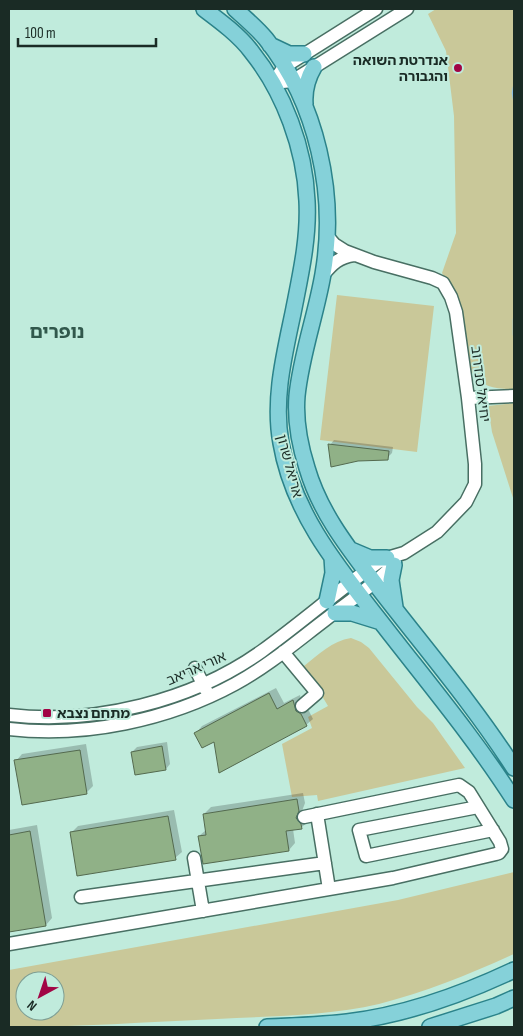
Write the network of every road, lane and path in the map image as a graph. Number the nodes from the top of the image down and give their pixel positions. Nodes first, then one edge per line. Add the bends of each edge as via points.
1 (204, 9) edge
2 (235, 9) edge
3 (376, 9) edge
4 (407, 9) edge
5 (270, 45) junction
6 (304, 54) junction
7 (284, 66) junction
8 (314, 67) junction
9 (292, 81) junction
10 (273, 83) junction
11 (305, 108) junction
12 (328, 237) junction
13 (354, 255) junction
14 (323, 276) junction
15 (514, 396) edge
16 (468, 398) junction
17 (349, 549) junction
18 (332, 558) junction
19 (391, 562) junction
20 (370, 577) junction
21 (355, 588) junction
22 (331, 607) junction
23 (396, 611) junction
24 (381, 622) junction
25 (284, 652) junction
26 (195, 668) dead end
27 (203, 684) junction
28 (209, 696) junction
29 (302, 706) dead end
30 (9, 715) edge
31 (9, 729) edge
32 (514, 768) edge
33 (514, 800) edge
34 (478, 807) junction
35 (493, 830) junction
36 (194, 858) dead end
37 (325, 863) junction
38 (198, 880) junction
39 (329, 889) junction
40 (81, 897) dead end
41 (203, 911) junction
42 (9, 944) edge
43 (514, 970) edge
44 (514, 998) edge
45 (267, 1027) edge
46 (430, 1027) edge

1 - 10 main road, אריאל שרון via 251,50
2 - 5 main road, אריאל שרון
3 - 6 street
4 - 8 street
5 - 6 main road via 289,54
5 - 7 main road, אריאל שרון
6 - 7 street
7 - 9 main road, אריאל שרון
7 - 10 street
8 - 9 street
8 - 11 main road via 304,92
9 - 10 street
9 - 11 main road, אריאל שרון
10 - 18 main road, אריאל שרון via 298,143 307,203 302,264 278,396 280,443 299,502
11 - 12 main road, אריאל שרון via 321,161
12 - 13 street, יחיאל סנדרוב
12 - 14 main road, אריאל שרון
13 - 14 street via 343,256
13 - 16 street, יחיאל סנדרוב via 443,283 456,312
14 - 17 main road, אריאל שרון via 296,398 299,440 316,494
15 - 16 street
16 - 19 street, יחיאל סנדרוב via 475,484 466,502 437,532
17 - 19 main road
17 - 20 main road, אריאל שרון
18 - 21 main road, אריאל שרון
18 - 22 main road
19 - 20 street, יחיאל סנדרוב
19 - 23 main road
20 - 21 street, אורי אריאב
20 - 23 main road, אריאל שרון
21 - 22 street, אורי אריאב
21 - 24 main road, אריאל שרון
22 - 24 main road
22 - 25 street, אורי אריאב
22 - 27 street, אורי אריאב
23 - 32 main road, אריאל שרון
24 - 33 main road, אריאל שרון via 471,736
25 - 28 street, אורי אריאב via 235,684
25 - 29 street via 317,694
26 - 27 street
27 - 28 street
27 - 30 street, אורי אריאב via 133,707 95,715
28 - 31 street, אורי אריאב via 137,721 97,728 60,731
34 - 35 street
34 - 35 street via 359,830 366,856
34 - 37 street via 469,792 459,785 310,815
35 - 39 street via 502,849 499,853
36 - 38 street
37 - 38 street
37 - 39 street
38 - 40 street
38 - 41 street
39 - 41 street
41 - 42 street
43 - 45 main road via 431,1004 386,1015 348,1022
44 - 46 main road

